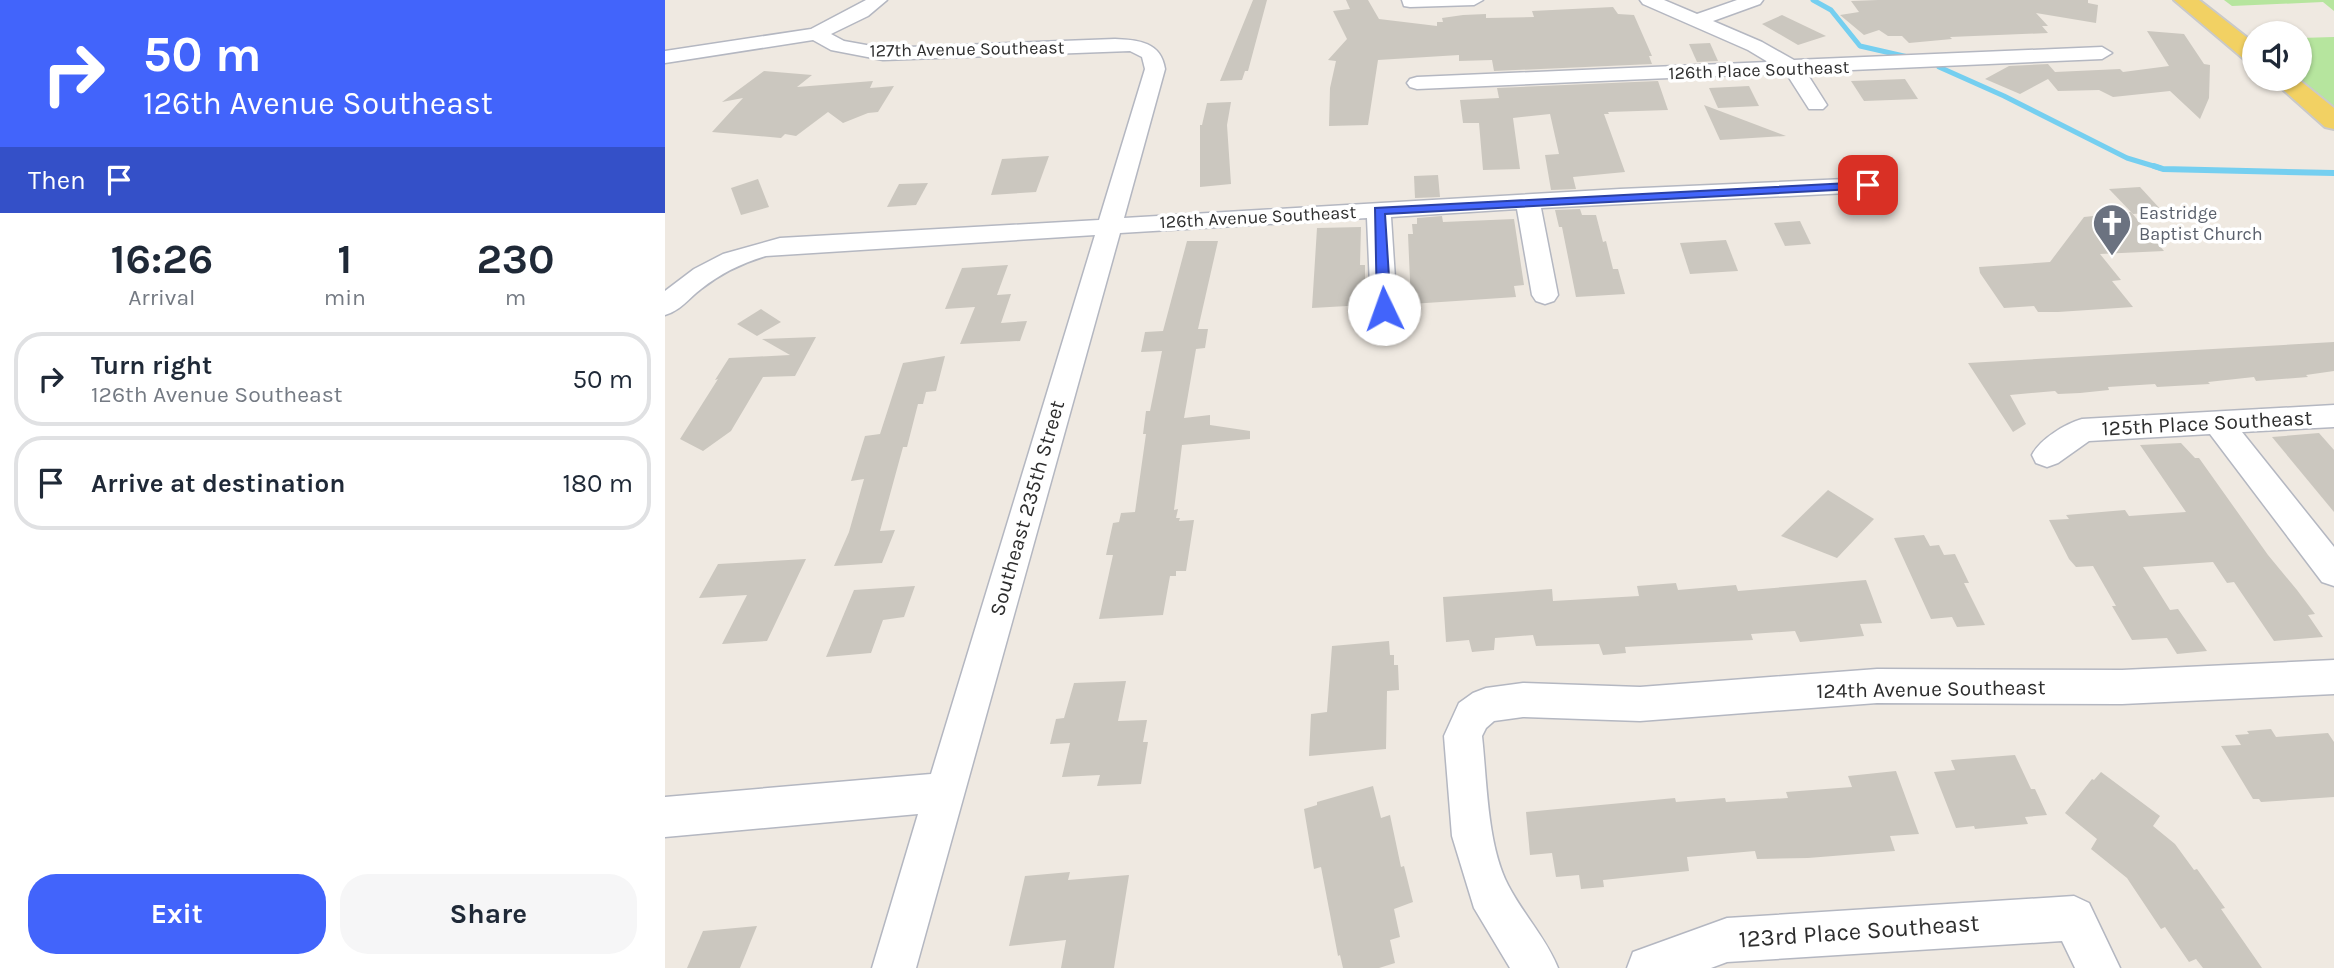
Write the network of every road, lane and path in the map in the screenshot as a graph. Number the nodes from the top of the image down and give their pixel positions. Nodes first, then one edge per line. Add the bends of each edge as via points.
1 (878, 0) edge
2 (1474, 0) edge
3 (1649, 0) edge
4 (1754, 0) edge
5 (2185, 0) edge
6 (1410, 2) dead end
7 (1698, 20) junction
8 (816, 34) junction
9 (2242, 45) edge
10 (1148, 50) joint
11 (2102, 54) dead end
12 (665, 57) edge
13 (1793, 68) junction
14 (1417, 83) dead end
15 (2298, 91) edge
16 (1816, 105) dead end
17 (2334, 121) edge
18 (1868, 185) dead end
19 (1528, 202) junction
20 (1379, 211) junction
21 (1108, 225) junction
22 (1545, 295) dead end
23 (665, 306) edge
24 (1384, 309) dead end
25 (2334, 416) edge
26 (2218, 423) junction
27 (2047, 455) dead end
28 (2334, 572) edge
29 (2334, 677) edge
30 (945, 792) junction
31 (665, 817) edge
32 (894, 968) edge
33 (1536, 968) edge
34 (1649, 968) edge
35 (2098, 968) edge

1 - 8 street
2 - 6 street
3 - 7 street
4 - 7 street
5 - 9 main road
7 - 13 street
8 - 10 street, 127th Avenue Southeast via 838,46 883,54 1098,45
8 - 12 street
10 - 21 street, Southeast 235th Street via 1155,58 1155,69
11 - 13 street, 126th Place Southeast
13 - 14 street, 126th Place Southeast
13 - 16 street
15 - 17 main road
18 - 19 street, 126th Avenue Southeast
19 - 20 street, 126th Avenue Southeast
19 - 22 street
20 - 21 street, 126th Avenue Southeast
20 - 24 street
21 - 23 street, 126th Avenue Southeast via 765,248 715,268
21 - 30 street, Southeast 235th Street
25 - 26 street, 125th Place Southeast
26 - 27 street, 125th Place Southeast via 2082,430
26 - 28 street
29 - 33 street, 124th Avenue Southeast via 2122,687 1877,686 1640,704 1523,700 1486,705 1472,716 1462,736 1473,836 1489,893
30 - 31 street
30 - 32 street, Southeast 235th Street
34 - 35 street, 123rd Place Southeast via 1727,940 2074,918

